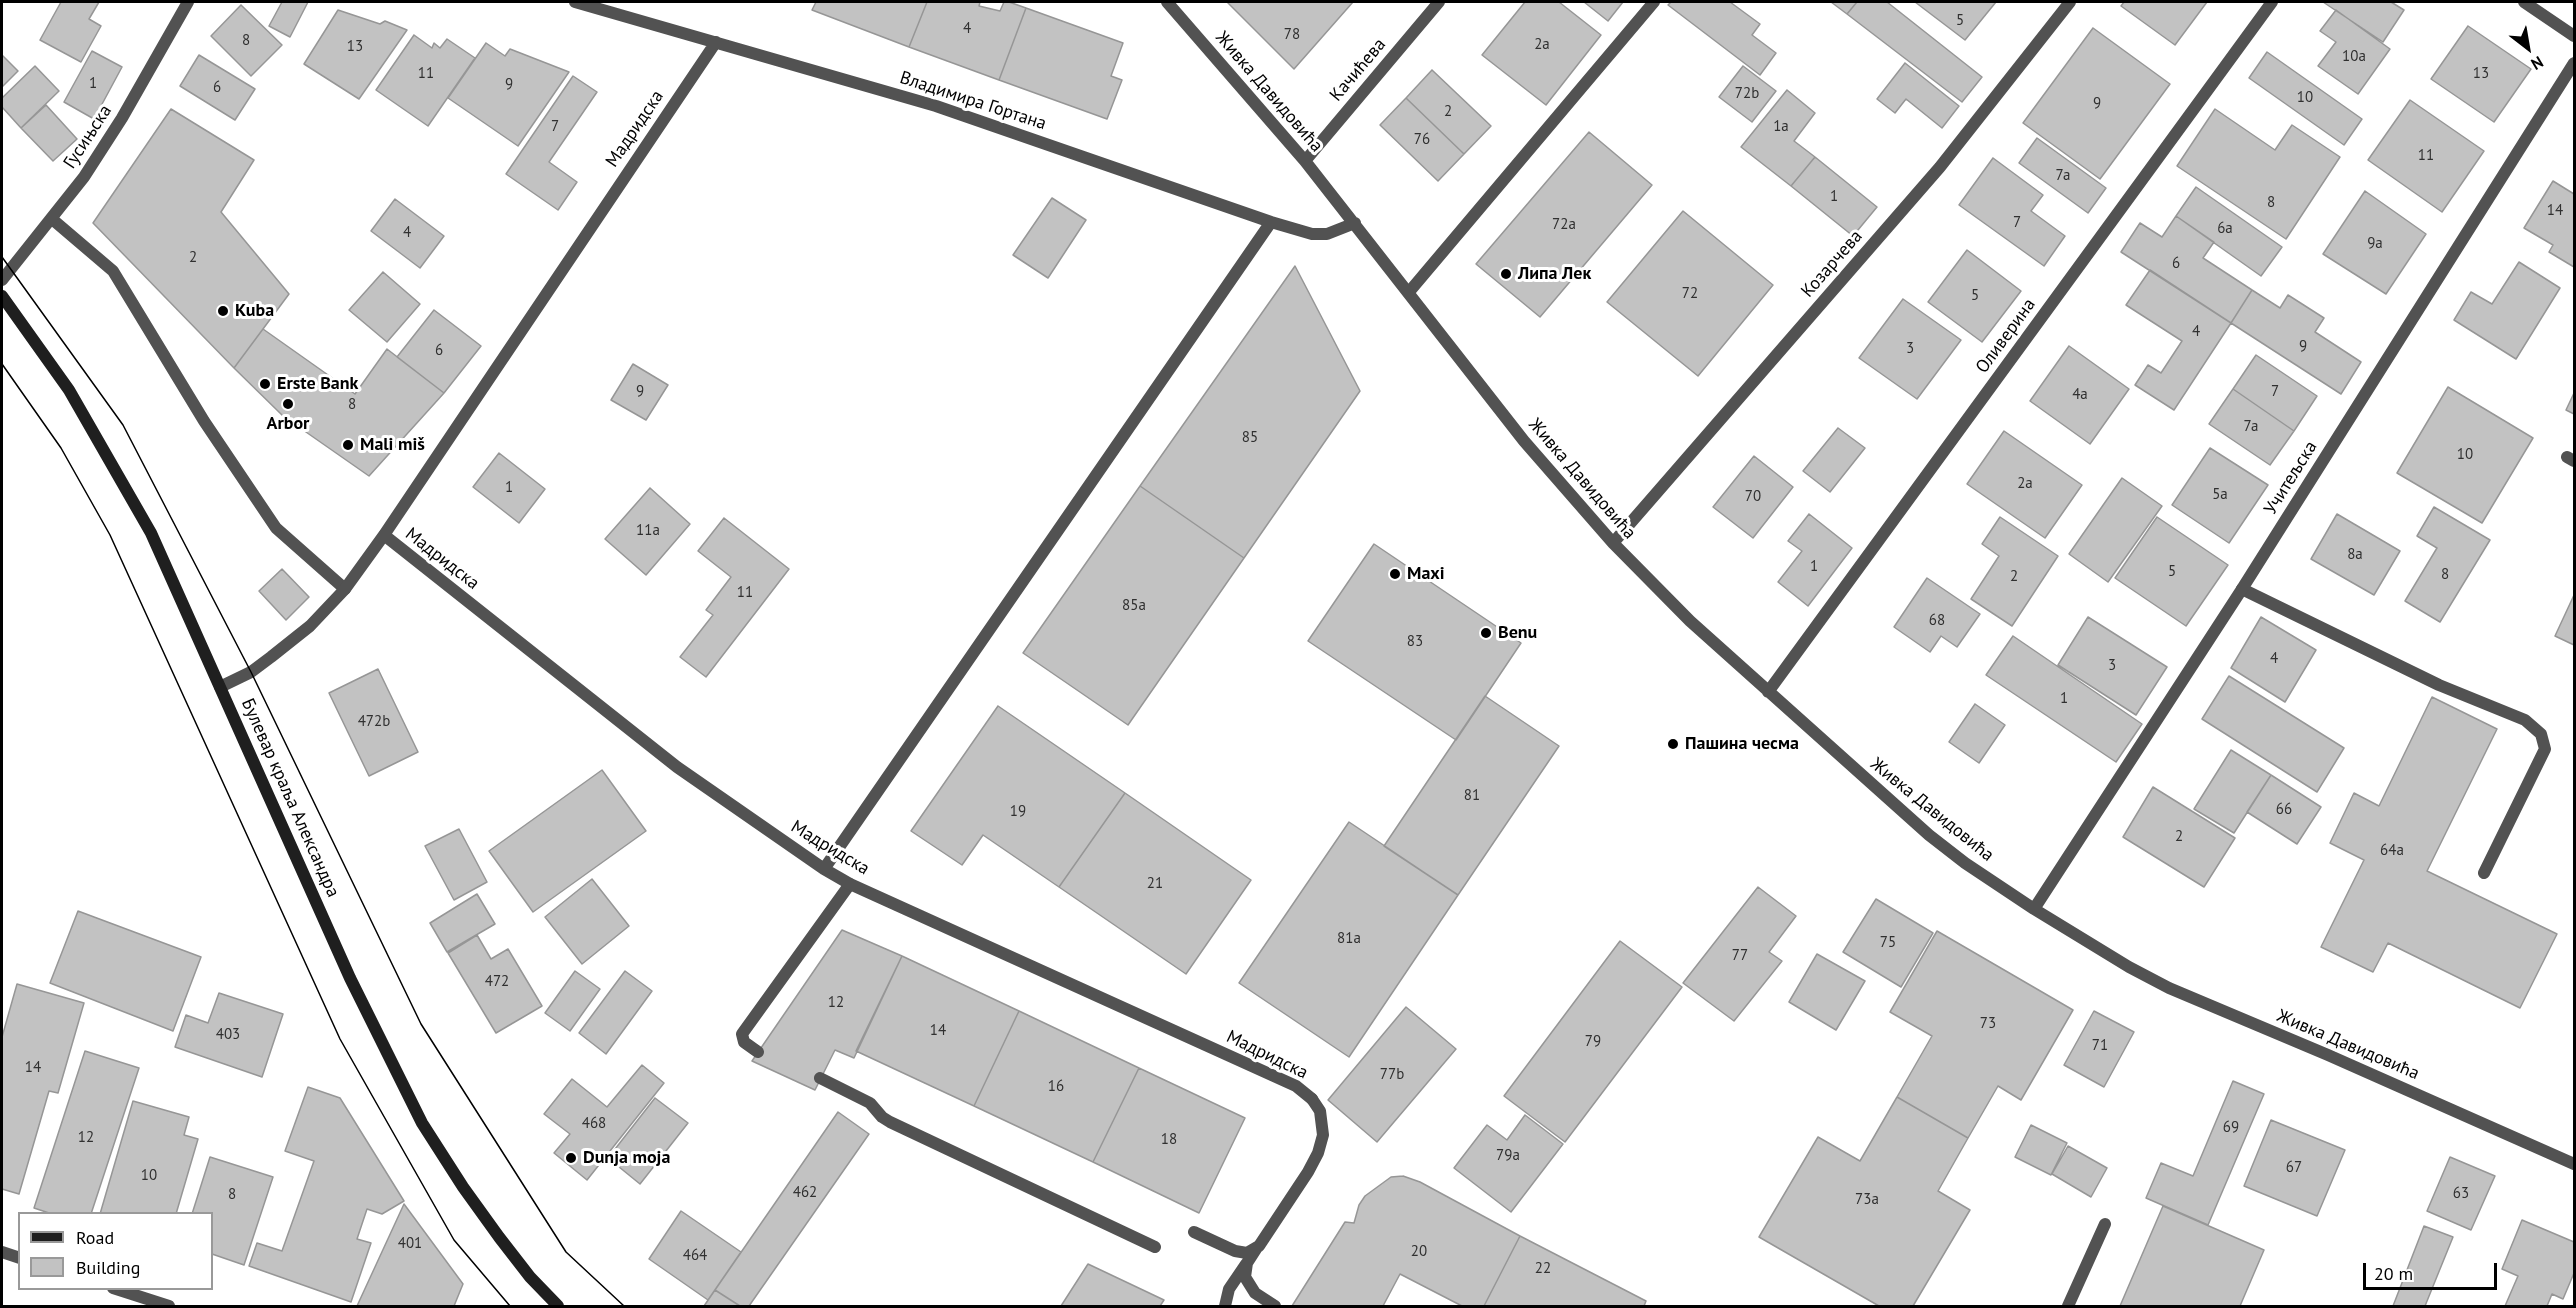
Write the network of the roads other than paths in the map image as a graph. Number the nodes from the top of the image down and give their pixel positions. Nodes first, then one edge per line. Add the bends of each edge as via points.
1 (188, 2) edge
2 (575, 2) edge
3 (1167, 2) edge
4 (1439, 2) edge
5 (1654, 2) edge
6 (2070, 2) edge
7 (2272, 2) edge
8 (2524, 2) edge
9 (2574, 36) edge
10 (717, 42) junction
11 (2574, 63) edge
12 (1305, 161) junction
13 (52, 219) junction
14 (1271, 222) junction
15 (1355, 222) junction
16 (2, 280) edge
17 (1409, 292) junction
18 (2, 296) edge
19 (384, 535) junction
20 (1612, 543) junction
21 (345, 589) junction
22 (2242, 589) junction
23 (220, 687) junction
24 (1768, 692) junction
25 (824, 869) junction
26 (2484, 873) dead end
27 (850, 884) junction
28 (2034, 909) junction
29 (758, 1052) dead end
30 (820, 1078) dead end
31 (2574, 1164) edge
32 (2105, 1224) dead end
33 (1194, 1232) dead end
34 (1258, 1246) junction
35 (1155, 1247) dead end
36 (2, 1252) edge
37 (18, 1257) edge
38 (1247, 1263) junction
39 (1229, 1289) junction
40 (119, 1290) edge
41 (169, 1306) edge
42 (558, 1306) edge
43 (1215, 1306) edge
44 (1225, 1306) edge
45 (1275, 1306) edge
46 (2068, 1306) edge

1 - 13 street, Гусињска via 122,118
2 - 10 street, Владимира Гортана
3 - 12 street, Живка Давидовића
4 - 12 street, Качићева
5 - 17 street
6 - 20 street, Козарчева via 1940,167
7 - 24 street, Оливерина
8 - 9 street
10 - 14 street, Владимира Гортана via 936,106
10 - 19 street, Мадридска
11 - 22 street, Учитељска
12 - 15 street, Живка Давидовића
13 - 16 street, Гусињска
13 - 21 street via 113,271 204,421 276,528
14 - 15 street, Владимира Гортана via 1312,234 1327,234
14 - 25 street
15 - 17 street, Живка Давидовића
17 - 20 street, Живка Давидовића via 1524,441
18 - 23 main road, Булевар краља Александра via 69,390 115,468 151,533
19 - 21 street, Мадридска
19 - 25 street, Мадридска via 677,767
20 - 24 street, Живка Давидовића
21 - 23 street, Мадридска via 310,626 251,672
22 - 26 street via 2439,685 2525,720 2541,734 2545,749
22 - 28 street, Учитељска
23 - 42 main road, Булевар краља Александра via 350,978 422,1123 499,1237
24 - 28 street, Живка Давидовића via 1929,835
25 - 27 street, Мадридска
27 - 29 street via 742,1034 744,1042
27 - 34 street, Мадридска via 1296,1086 1312,1099 1320,1111 1323,1135 1318,1153
28 - 31 street, Живка Давидовића via 2169,988
30 - 35 street via 870,1103 890,1122
32 - 46 street
33 - 34 street via 1235,1251 1247,1253
34 - 38 street
36 - 37 street
38 - 39 street
38 - 45 street via 1245,1277 1250,1287
39 - 43 street
39 - 44 street
40 - 41 street

